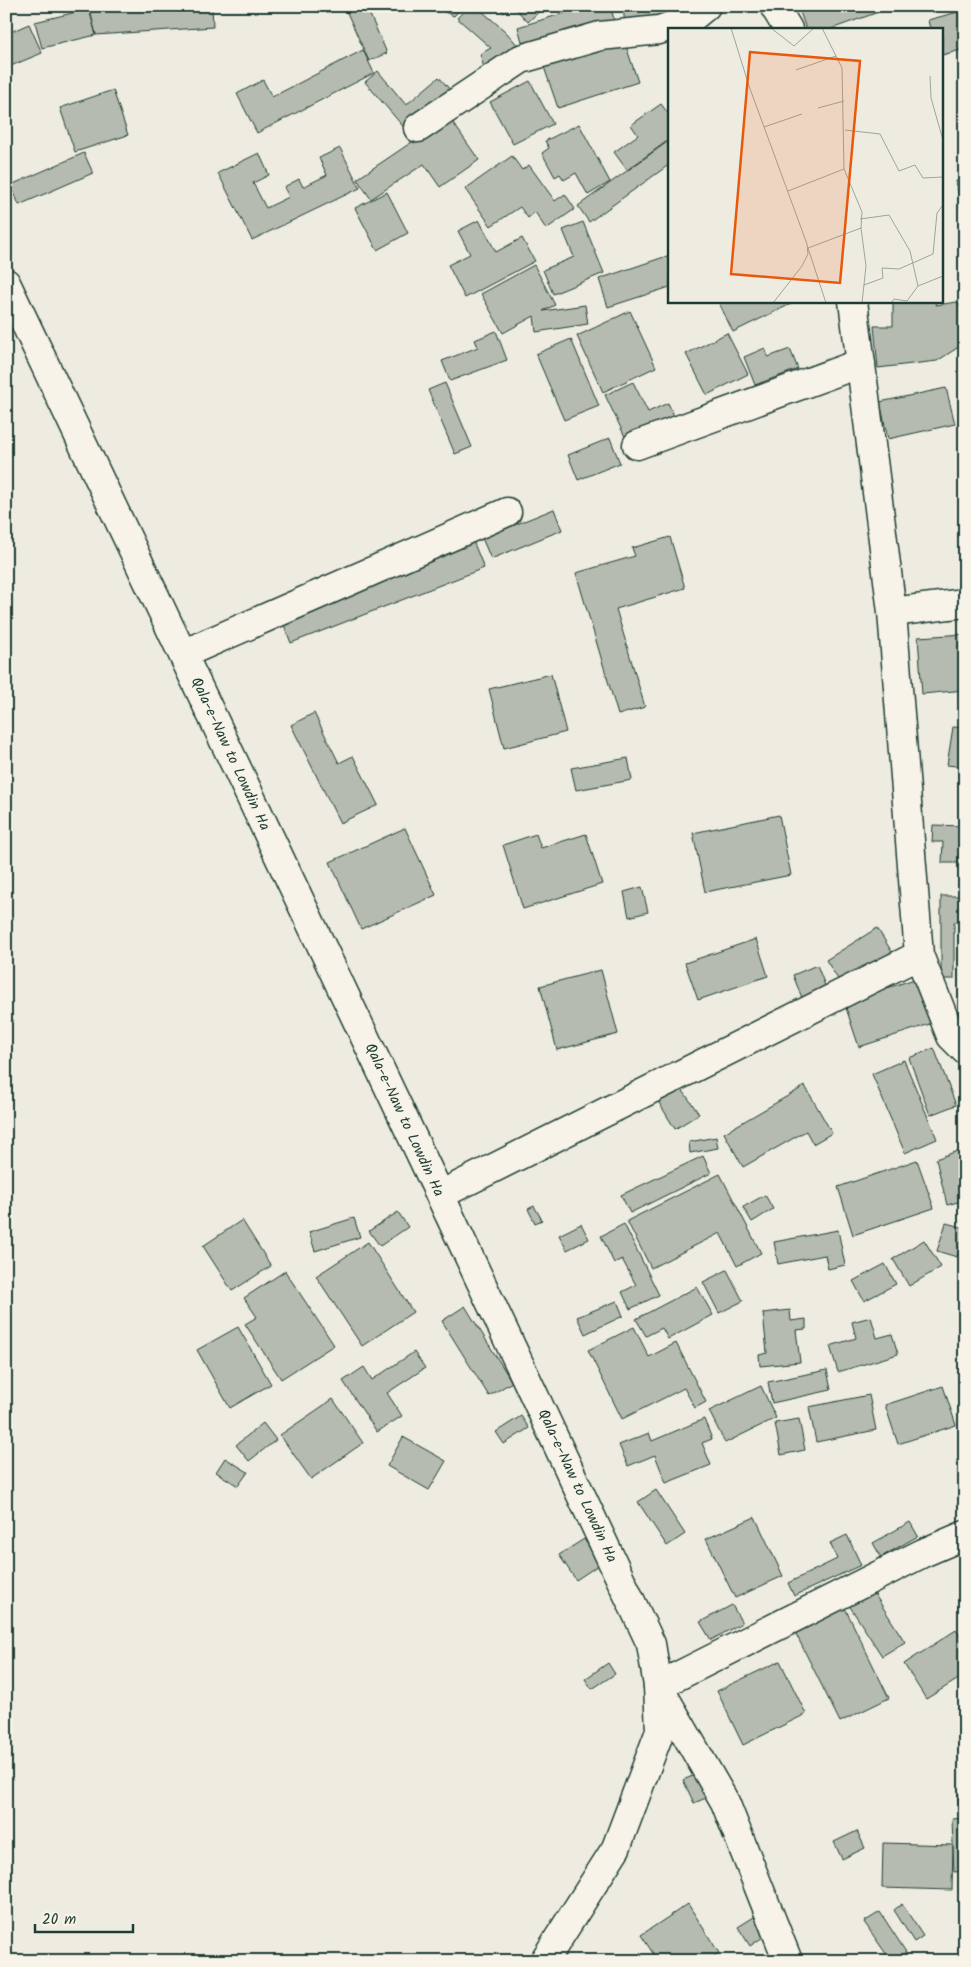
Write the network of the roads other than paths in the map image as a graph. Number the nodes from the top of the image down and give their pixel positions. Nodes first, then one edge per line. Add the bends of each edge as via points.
1 (706, 6) edge
2 (774, 6) edge
3 (787, 28) edge
4 (418, 128) dead end
5 (6, 284) edge
6 (853, 302) edge
7 (861, 363) junction
8 (637, 446) dead end
9 (507, 512) dead end
10 (965, 603) edge
11 (892, 612) junction
12 (183, 654) junction
13 (919, 955) junction
14 (965, 1050) edge
15 (440, 1195) junction
16 (965, 1534) edge
17 (658, 1686) junction
18 (544, 1961) edge
19 (788, 1961) edge

1 - 4 street via 689,20 659,30 600,36 521,59
2 - 3 street
5 - 12 street, Qala-e-Naw to Lowdin Ha
6 - 7 street
7 - 8 street
7 - 11 street
9 - 12 street
10 - 11 street
11 - 13 street
12 - 15 street, Qala-e-Naw to Lowdin Ha
13 - 14 street via 951,1036
13 - 15 street
15 - 17 street, Qala-e-Naw to Lowdin Ha via 651,1644
16 - 17 street
17 - 18 street, Qala-e-Naw to Lowdin Ha via 660,1732 616,1848
17 - 19 street via 724,1802

